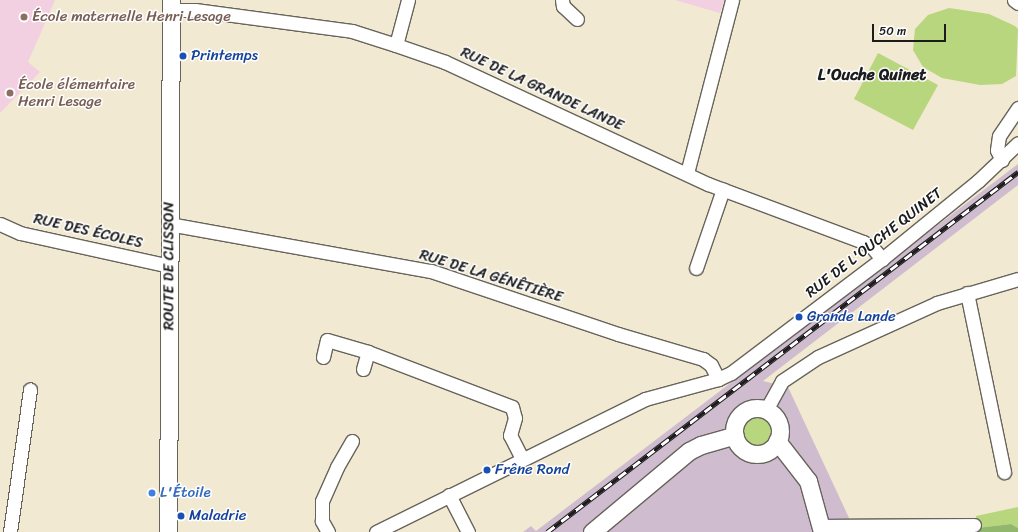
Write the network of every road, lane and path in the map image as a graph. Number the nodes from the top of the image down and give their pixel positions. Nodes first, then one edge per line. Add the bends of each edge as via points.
1 (408, 0) edge
2 (562, 0) edge
3 (732, 0) edge
4 (1014, 0) edge
5 (1018, 3) edge
6 (170, 5) edge
7 (577, 19) dead end
8 (396, 45) junction
9 (1018, 108) edge
10 (1018, 143) edge
11 (1002, 160) junction
12 (687, 173) junction
13 (723, 189) junction
14 (0, 224) edge
15 (169, 224) junction
16 (882, 258) junction
17 (170, 266) junction
18 (696, 268) dead end
19 (1018, 279) edge
20 (967, 293) junction
21 (368, 352) junction
22 (323, 357) dead end
23 (364, 369) dead end
24 (718, 379) junction
25 (30, 389) dead end
26 (766, 410) junction
27 (734, 435) junction
28 (352, 441) dead end
29 (777, 441) junction
30 (522, 459) junction
31 (1004, 472) dead end
32 (449, 495) junction
33 (974, 525) dead end
34 (821, 529) edge
35 (10, 532) edge
36 (168, 532) edge
37 (328, 532) edge
38 (376, 532) edge
39 (468, 532) edge
40 (592, 532) edge

1 - 8 street
2 - 7 street via 563,6
3 - 12 street
4 - 5 street
6 - 8 street, RUE DE LA GRANDE LANDE via 352,31
6 - 15 main road, ROUTE DE CLISSON
8 - 12 street, RUE DE LA GRANDE LANDE via 445,62
9 - 11 street via 999,136 997,150
10 - 11 street, RUE DE L'OUCHE QUINET
11 - 16 street, RUE DE L'OUCHE QUINET
12 - 13 street, RUE DE LA GRANDE LANDE
13 - 16 street, RUE DE LA GRANDE LANDE via 862,242 872,247
13 - 18 street
14 - 17 street, RUE DES ÉCOLES via 20,233
15 - 17 main road, ROUTE DE CLISSON
15 - 24 street, RUE DE LA GÉNÊTIÈRE via 431,271 618,334 703,359 711,365
16 - 24 street, RUE DE L'OUCHE QUINET via 746,362
17 - 36 main road, ROUTE DE CLISSON
19 - 20 street
20 - 26 street via 851,340 802,366 778,386
20 - 31 street
21 - 22 street via 327,340
21 - 23 street
21 - 30 street via 512,407 516,418 510,435
24 - 30 street, RUE DE L'OUCHE QUINET via 646,399
25 - 35 street
26 - 27 main road via 756,408 741,415 735,424
26 - 29 main road via 777,421 780,431
27 - 29 main road via 741,448 754,454 768,451
27 - 40 main road via 701,445 689,452
28 - 37 street via 322,501 322,520
29 - 34 main road via 808,481
30 - 32 street, RUE DE L'OUCHE QUINET
32 - 38 street, RUE DE L'OUCHE QUINET
32 - 39 street
33 - 34 street

